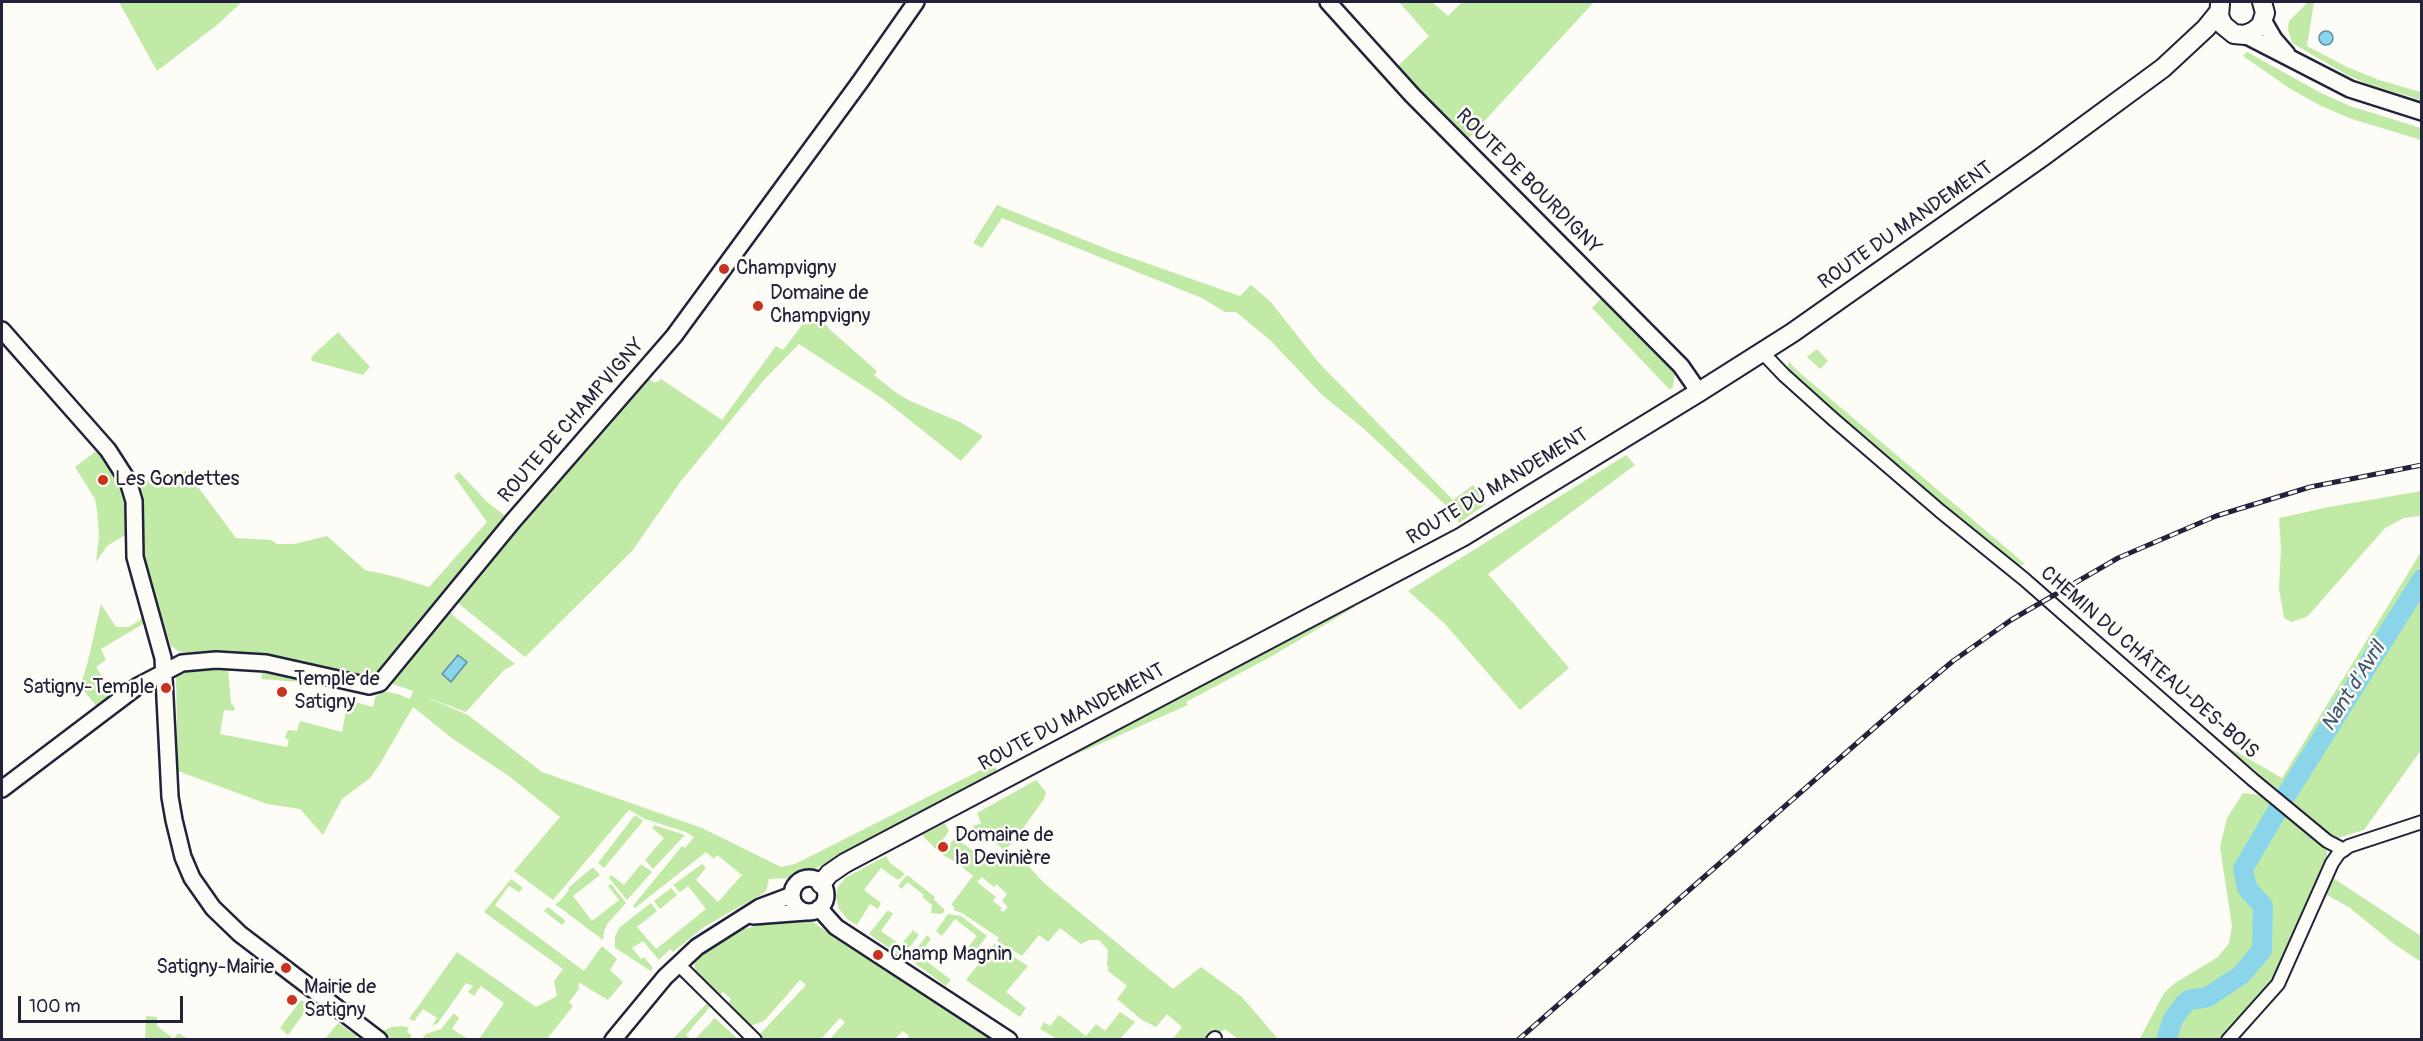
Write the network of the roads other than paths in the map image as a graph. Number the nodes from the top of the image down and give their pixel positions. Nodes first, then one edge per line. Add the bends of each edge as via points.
1 (916, 2) edge
2 (1328, 2) edge
3 (2220, 7) edge
4 (2265, 8) edge
5 (2240, 34) junction
6 (2289, 56) junction
7 (2163, 68) junction
8 (2421, 112) edge
9 (2, 330) edge
10 (1762, 352) junction
11 (1700, 392) junction
12 (165, 671) junction
13 (2, 789) edge
14 (2421, 822) edge
15 (2344, 850) junction
16 (821, 884) junction
17 (792, 895) junction
18 (812, 910) junction
19 (747, 916) junction
20 (678, 964) junction
21 (380, 1040) edge
22 (613, 1040) edge
23 (755, 1040) edge
24 (1009, 1040) edge
25 (2228, 1040) edge

1 - 12 street, ROUTE DE CHAMPVIGNY via 674,336 380,683 369,686 246,662 191,661
2 - 11 street, ROUTE DE BOURDIGNY via 1412,95 1681,366
3 - 5 main road via 2223,25
3 - 7 main road, ROUTE DU MANDEMENT via 2202,33
4 - 5 main road, ROUTE DU MANDEMENT via 2254,31
4 - 6 street via 2274,39
5 - 6 street
5 - 7 main road, ROUTE DU MANDEMENT via 2210,42
6 - 8 street via 2350,89
7 - 10 main road, ROUTE DU MANDEMENT via 1902,257
9 - 12 street via 108,450 129,481 134,501 135,557 157,628
10 - 11 main road, ROUTE DU MANDEMENT
10 - 15 street, CHEMIN DU CHÂTEAU-DES-BOIS via 1833,419 2024,579 2244,772 2327,841
11 - 16 main road, ROUTE DU MANDEMENT via 1442,548 845,863
12 - 13 street, ROUTE DE CHAMPVIGNY via 131,691
12 - 21 street via 170,797 178,843 192,878 213,908 240,934
14 - 15 street
15 - 25 street via 2331,863 2278,984
16 - 17 street via 803,879 795,885
16 - 18 street via 825,896
17 - 18 street via 794,904
17 - 19 street
18 - 19 street
18 - 24 street
19 - 20 street via 697,947
20 - 22 street
20 - 23 street

